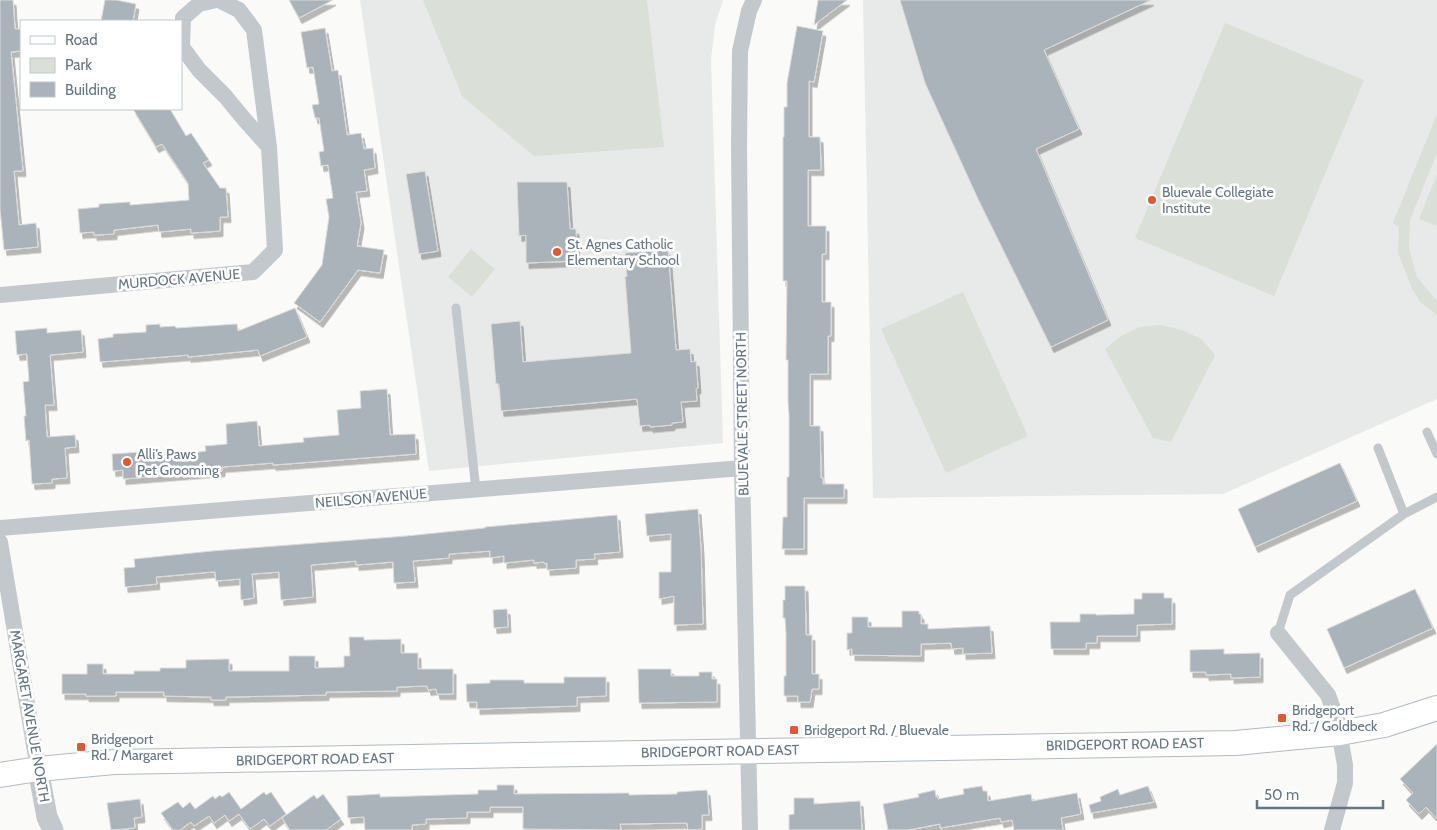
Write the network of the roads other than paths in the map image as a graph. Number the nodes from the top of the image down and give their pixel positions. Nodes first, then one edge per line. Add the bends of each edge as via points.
1 (217, 0) edge
2 (754, 0) edge
3 (269, 147) junction
4 (0, 295) edge
5 (456, 308) dead end
6 (1426, 432) dead end
7 (1378, 448) dead end
8 (1437, 454) edge
9 (742, 468) junction
10 (476, 490) junction
11 (1437, 497) edge
12 (1404, 514) junction
13 (0, 528) edge
14 (0, 542) edge
15 (1278, 633) joint
16 (1437, 708) edge
17 (1340, 733) junction
18 (749, 750) junction
19 (38, 769) junction
20 (0, 775) edge
21 (53, 830) edge
22 (750, 830) edge
23 (1332, 830) edge

1 - 3 street, MURDOCK AVENUE via 240,10 254,30
1 - 3 street, MURDOCK AVENUE via 199,4 183,18 182,47
2 - 9 street, BLUEVALE STREET NORTH via 740,51
3 - 4 street, MURDOCK AVENUE via 275,250 253,272
5 - 10 lane
6 - 8 lane
7 - 12 lane
9 - 10 street, NEILSON AVENUE
9 - 18 street, BLUEVALE STREET NORTH
10 - 13 street, NEILSON AVENUE
11 - 12 lane
12 - 15 lane via 1290,596
14 - 19 street, MARGARET AVENUE NORTH
15 - 17 street via 1328,695
16 - 17 main road, BRIDGEPORT ROAD EAST via 1384,725
17 - 18 main road, BRIDGEPORT ROAD EAST via 1236,743
17 - 23 street via 1345,783
18 - 19 main road, BRIDGEPORT ROAD EAST via 114,762
18 - 22 street, BLUEVALE STREET NORTH
19 - 20 main road, BRIDGEPORT ROAD EAST
19 - 21 street, MARGARET AVENUE NORTH via 47,817

